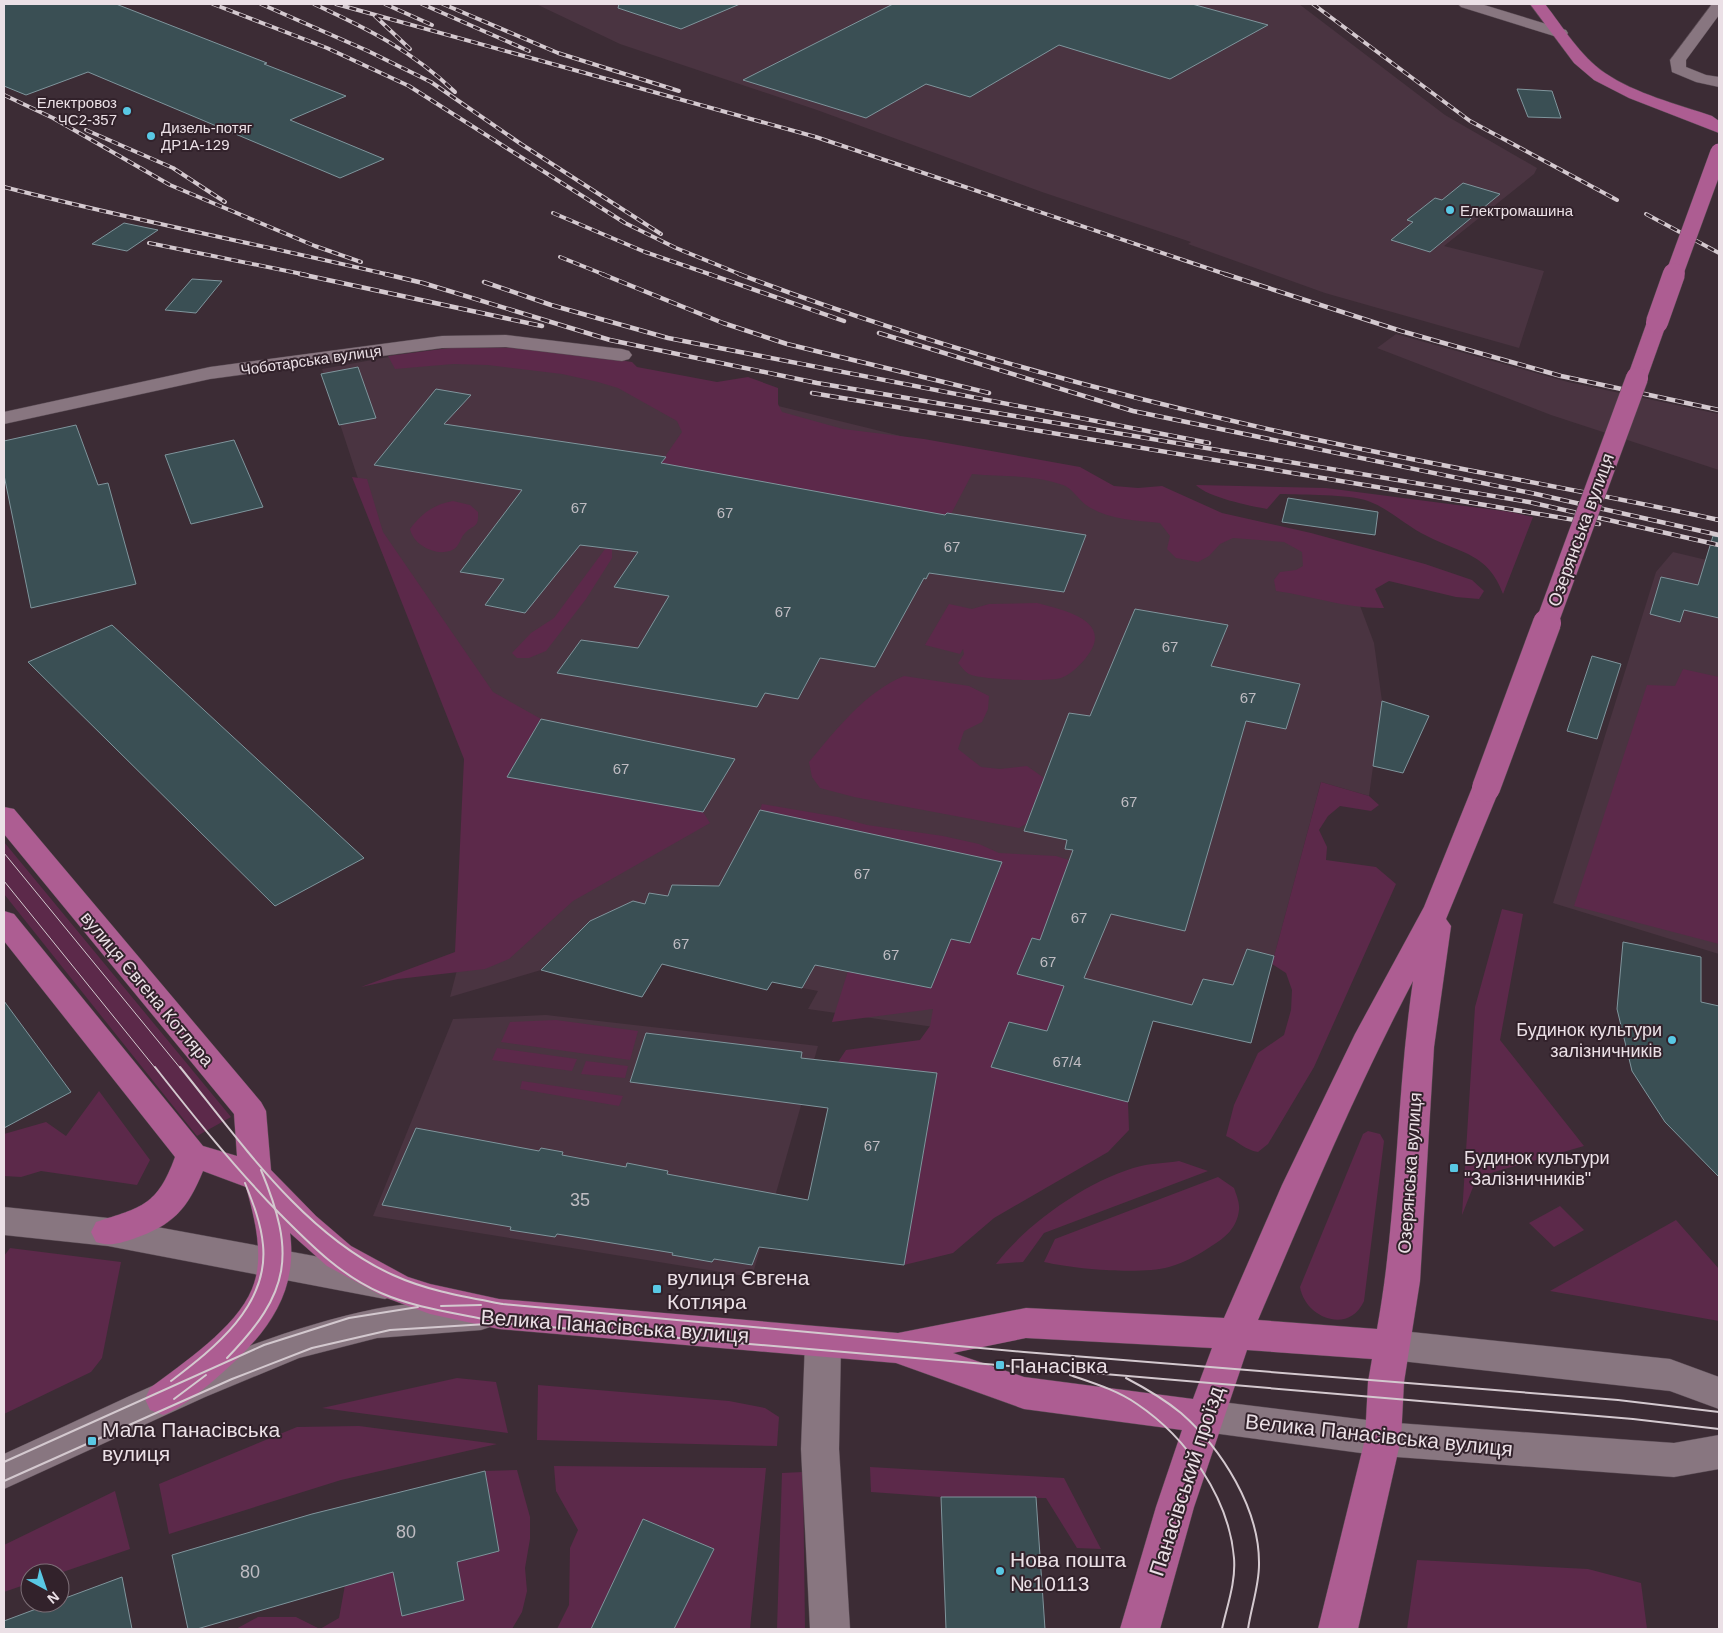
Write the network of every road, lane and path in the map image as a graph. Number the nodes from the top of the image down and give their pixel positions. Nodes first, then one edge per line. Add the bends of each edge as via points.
1 (1466, 4) edge
2 (1537, 4) edge
3 (1719, 5) edge
4 (1560, 33) junction
5 (1719, 82) edge
6 (1719, 128) edge
7 (1719, 152) edge
8 (622, 355) dead end
9 (4, 418) edge
10 (4, 816) edge
11 (1438, 907) junction
12 (4, 921) edge
13 (192, 1155) junction
14 (258, 1180) junction
15 (4, 1221) edge
16 (108, 1232) junction
17 (274, 1264) junction
18 (396, 1287) junction
19 (500, 1314) junction
20 (1235, 1334) junction
21 (823, 1342) junction
22 (1392, 1345) junction
23 (896, 1348) junction
24 (1719, 1393) edge
25 (163, 1399) junction
26 (1205, 1416) junction
27 (1382, 1439) junction
28 (1719, 1452) edge
29 (4, 1472) edge
30 (830, 1629) edge
31 (1140, 1629) edge
32 (1338, 1629) edge

1 - 4 street
2 - 4 main road
3 - 5 street via 1678,60 1678,69
4 - 6 main road via 1585,65 1600,77
7 - 11 main road, Озерянська вулиця, bridge via 1486,788
8 - 9 street, Чоботарська вулиця via 506,342 442,342 210,373
10 - 14 main road, вулиця Євгена Котляра via 250,1111
11 - 20 main road, Озерянська вулиця via 1366,1043 1299,1185
11 - 22 main road, Озерянська вулиця via 1419,1047 1403,1281
12 - 13 main road
13 - 14 main road
13 - 16 main road via 183,1182 170,1203 145,1221
14 - 17 main road, вулиця Євгена Котляра via 272,1224
14 - 18 main road via 339,1256
15 - 16 street
16 - 17 street
17 - 18 street
17 - 25 main road, вулиця Євгена Котляра via 270,1285 245,1328
18 - 19 main road via 430,1299
19 - 21 main road, Велика Панасівська вулиця
19 - 25 street, Велика Панасівська вулиця via 411,1319 344,1330 270,1353
20 - 22 main road, Велика Панасівська вулиця
20 - 23 main road, Велика Панасівська вулиця via 1026,1323
20 - 26 main road, Панасівський проїзд
21 - 23 main road, Велика Панасівська вулиця
21 - 30 street via 820,1449
22 - 24 street, Велика Панасівська вулиця via 1670,1375
22 - 27 main road, Озерянська вулиця
23 - 26 main road, Велика Панасівська вулиця via 1024,1393
25 - 29 street, Велика Панасівська вулиця
26 - 27 street, Велика Панасівська вулиця
26 - 31 main road, Панасівський проїзд
27 - 28 street, Велика Панасівська вулиця via 1674,1460
27 - 32 main road

